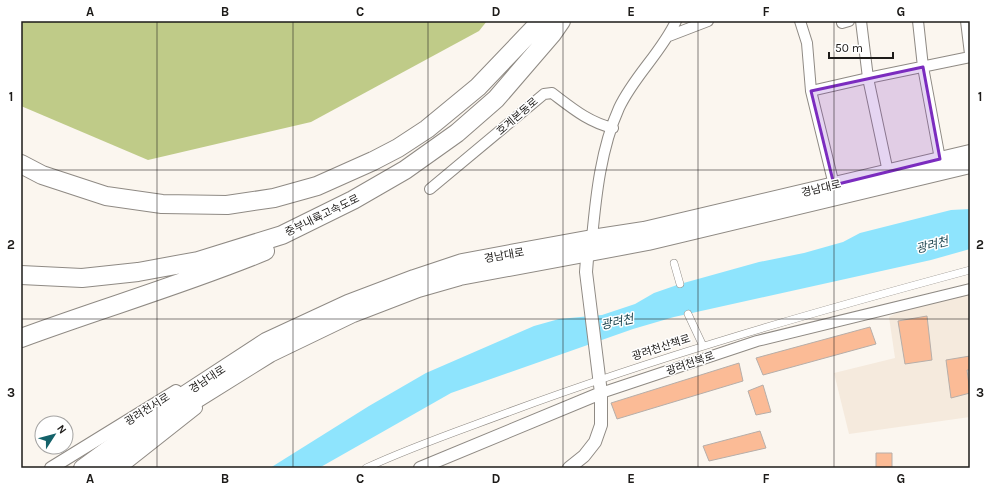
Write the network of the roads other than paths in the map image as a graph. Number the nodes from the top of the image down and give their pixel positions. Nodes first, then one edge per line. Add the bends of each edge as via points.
1 (541, 21) edge
2 (548, 21) edge
3 (561, 21) edge
4 (676, 21) edge
5 (708, 21) edge
6 (800, 21) edge
7 (861, 21) edge
8 (918, 21) edge
9 (966, 21) edge
10 (669, 36) junction
11 (970, 55) edge
12 (922, 67) junction
13 (868, 78) junction
14 (811, 91) junction
15 (613, 128) junction
16 (456, 133) junction
17 (970, 153) edge
18 (940, 159) junction
19 (21, 164) edge
20 (970, 165) edge
21 (888, 172) junction
22 (834, 185) junction
23 (430, 189) dead end
24 (592, 238) junction
25 (586, 255) junction
26 (674, 263) dead end
27 (21, 269) edge
28 (970, 270) edge
29 (21, 275) edge
30 (680, 284) dead end
31 (970, 289) edge
32 (688, 314) dead end
33 (21, 338) edge
34 (702, 346) junction
35 (268, 348) junction
36 (598, 380) junction
37 (601, 393) junction
38 (51, 468) edge
39 (82, 468) edge
40 (102, 468) edge
41 (120, 468) edge
42 (366, 468) edge
43 (420, 468) edge
44 (569, 468) edge

1 - 19 highway via 478,86 428,129 373,161 317,186 274,198 227,205 162,204 106,196 42,175
2 - 27 highway, 중부내륙고속도로 via 491,87 439,134 397,166 342,198 280,226 220,247 160,262 97,268
3 - 16 highway, 중부내륙고속도로 via 496,99
4 - 10 street
5 - 10 street
6 - 14 street via 807,43
7 - 13 street
8 - 12 street
9 - 11 street
10 - 15 street via 619,107
11 - 12 street
12 - 13 street
12 - 18 street
13 - 14 street
13 - 21 street
14 - 22 street
15 - 23 street, 호계본동로 via 598,124 580,114 552,93 544,94
15 - 24 street via 605,153
16 - 29 highway, 중부내륙고속도로 via 398,174 353,200 282,235 198,261 138,272 82,278
16 - 33 highway via 409,176 320,228 164,289
17 - 18 highway, 경남대로
18 - 21 highway, 경남대로
20 - 25 highway, 경남대로
21 - 22 highway, 경남대로
22 - 24 highway, 경남대로 via 644,230
24 - 25 street
24 - 35 highway, 경남대로 via 462,262 414,278 348,303
25 - 35 highway, 경남대로 via 544,260 418,289
25 - 36 street
26 - 30 street
28 - 34 street, 광려천산책로
31 - 37 street, 광려천북로 via 758,341
32 - 34 street
34 - 36 street, 광려천산책로
35 - 38 street, 광려천서로 via 211,368
35 - 39 highway, 경남대로 via 171,403
35 - 40 highway, 경남대로
35 - 41 street
36 - 37 street
36 - 42 street, 광려천산책로 via 395,454
37 - 43 street, 광려천북로
37 - 44 street via 600,425 595,442 584,456

